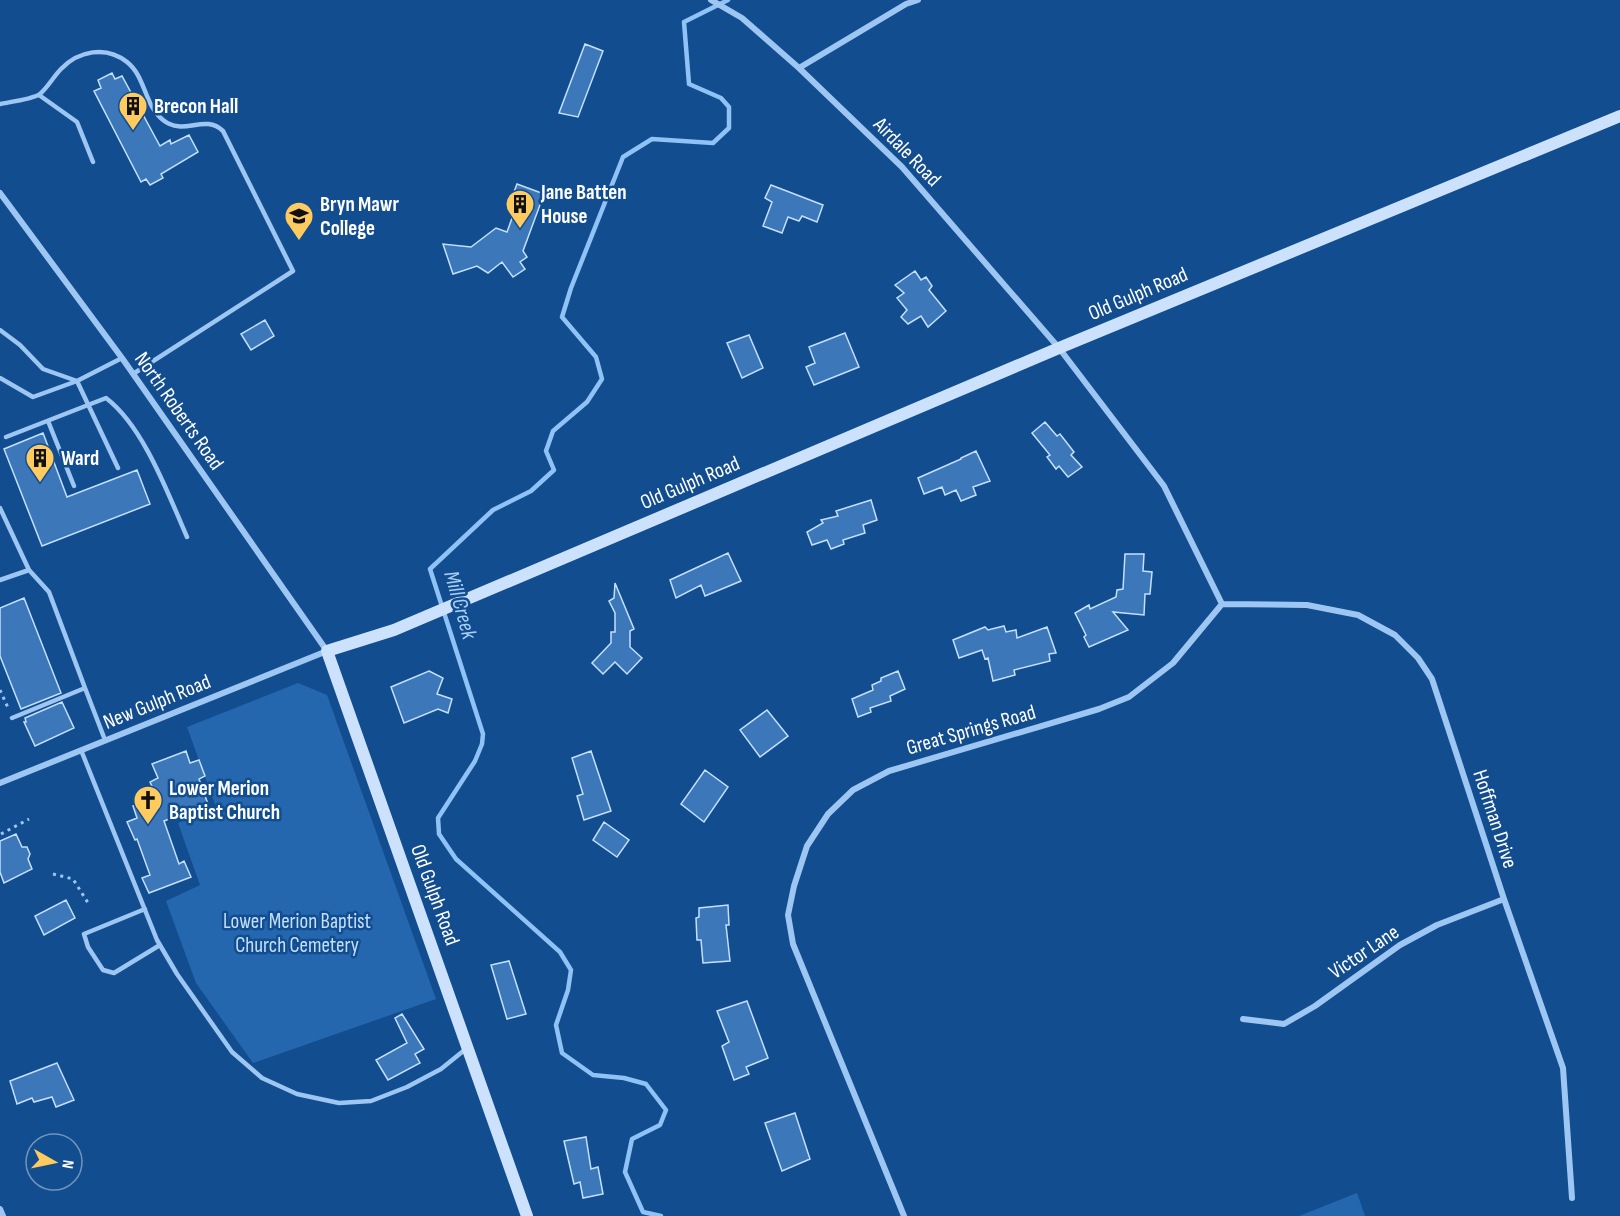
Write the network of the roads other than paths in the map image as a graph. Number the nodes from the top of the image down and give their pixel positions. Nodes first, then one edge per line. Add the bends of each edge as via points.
1 (918, 0) edge
2 (712, 1) edge
3 (799, 68) junction
4 (39, 95) junction
5 (0, 104) edge
6 (1620, 116) edge
7 (93, 162) dead end
8 (0, 193) edge
9 (0, 330) edge
10 (1059, 348) junction
11 (122, 357) junction
12 (133, 374) junction
13 (0, 378) edge
14 (77, 381) junction
15 (89, 405) junction
16 (48, 421) junction
17 (6, 437) dead end
18 (118, 468) dead end
19 (74, 486) dead end
20 (0, 508) edge
21 (187, 537) dead end
22 (29, 570) junction
23 (0, 580) edge
24 (1222, 604) junction
25 (327, 651) junction
26 (85, 688) junction
27 (12, 718) road end
28 (105, 740) junction
29 (81, 750) junction
30 (0, 783) edge
31 (1504, 898) junction
32 (145, 909) junction
33 (160, 945) junction
34 (1243, 1019) dead end
35 (468, 1048) junction
36 (1572, 1198) dead end
37 (0, 1209) edge
38 (3, 1216) edge
39 (527, 1216) edge
40 (904, 1216) edge

1 - 3 street
2 - 3 street, Airdale Road via 742,18
3 - 10 street, Airdale Road via 902,167
4 - 5 lane
4 - 7 lane via 77,122
4 - 12 lane via 71,59 85,53 99,51 127,61 138,72 156,114 165,122 177,127 207,123 223,131 293,271
6 - 10 street, Old Gulph Road
8 - 11 street, North Roberts Road
9 - 14 lane via 43,369
10 - 24 street via 1164,486
10 - 25 street, Old Gulph Road via 394,630
11 - 12 street, North Roberts Road
11 - 14 lane
12 - 25 street, North Roberts Road
13 - 14 lane via 33,397
14 - 15 lane
15 - 16 lane
15 - 18 lane
15 - 21 lane via 106,399 115,405 155,465
16 - 17 lane
16 - 19 lane
20 - 22 lane
22 - 23 lane
22 - 26 lane via 49,592
24 - 31 street, Hoffman Drive via 1307,605 1358,615 1395,635 1418,658 1432,679
24 - 40 street, Great Springs Road via 1173,663 1129,697 1099,710 889,771 853,790 828,814 807,846 788,915 793,944
25 - 28 street, New Gulph Road
25 - 35 street, Old Gulph Road
26 - 27 lane
26 - 28 lane
28 - 29 street, New Gulph Road
29 - 30 street, New Gulph Road
29 - 32 lane
31 - 34 street, Victor Lane via 1400,945 1284,1024
31 - 36 street, Hoffman Drive via 1563,1068
32 - 33 lane
32 - 33 lane via 84,934 88,947 103,970 114,973
33 - 35 lane via 232,1052 262,1078 297,1094 339,1103 371,1101 441,1069
35 - 39 street, Old Gulph Road
37 - 38 street

